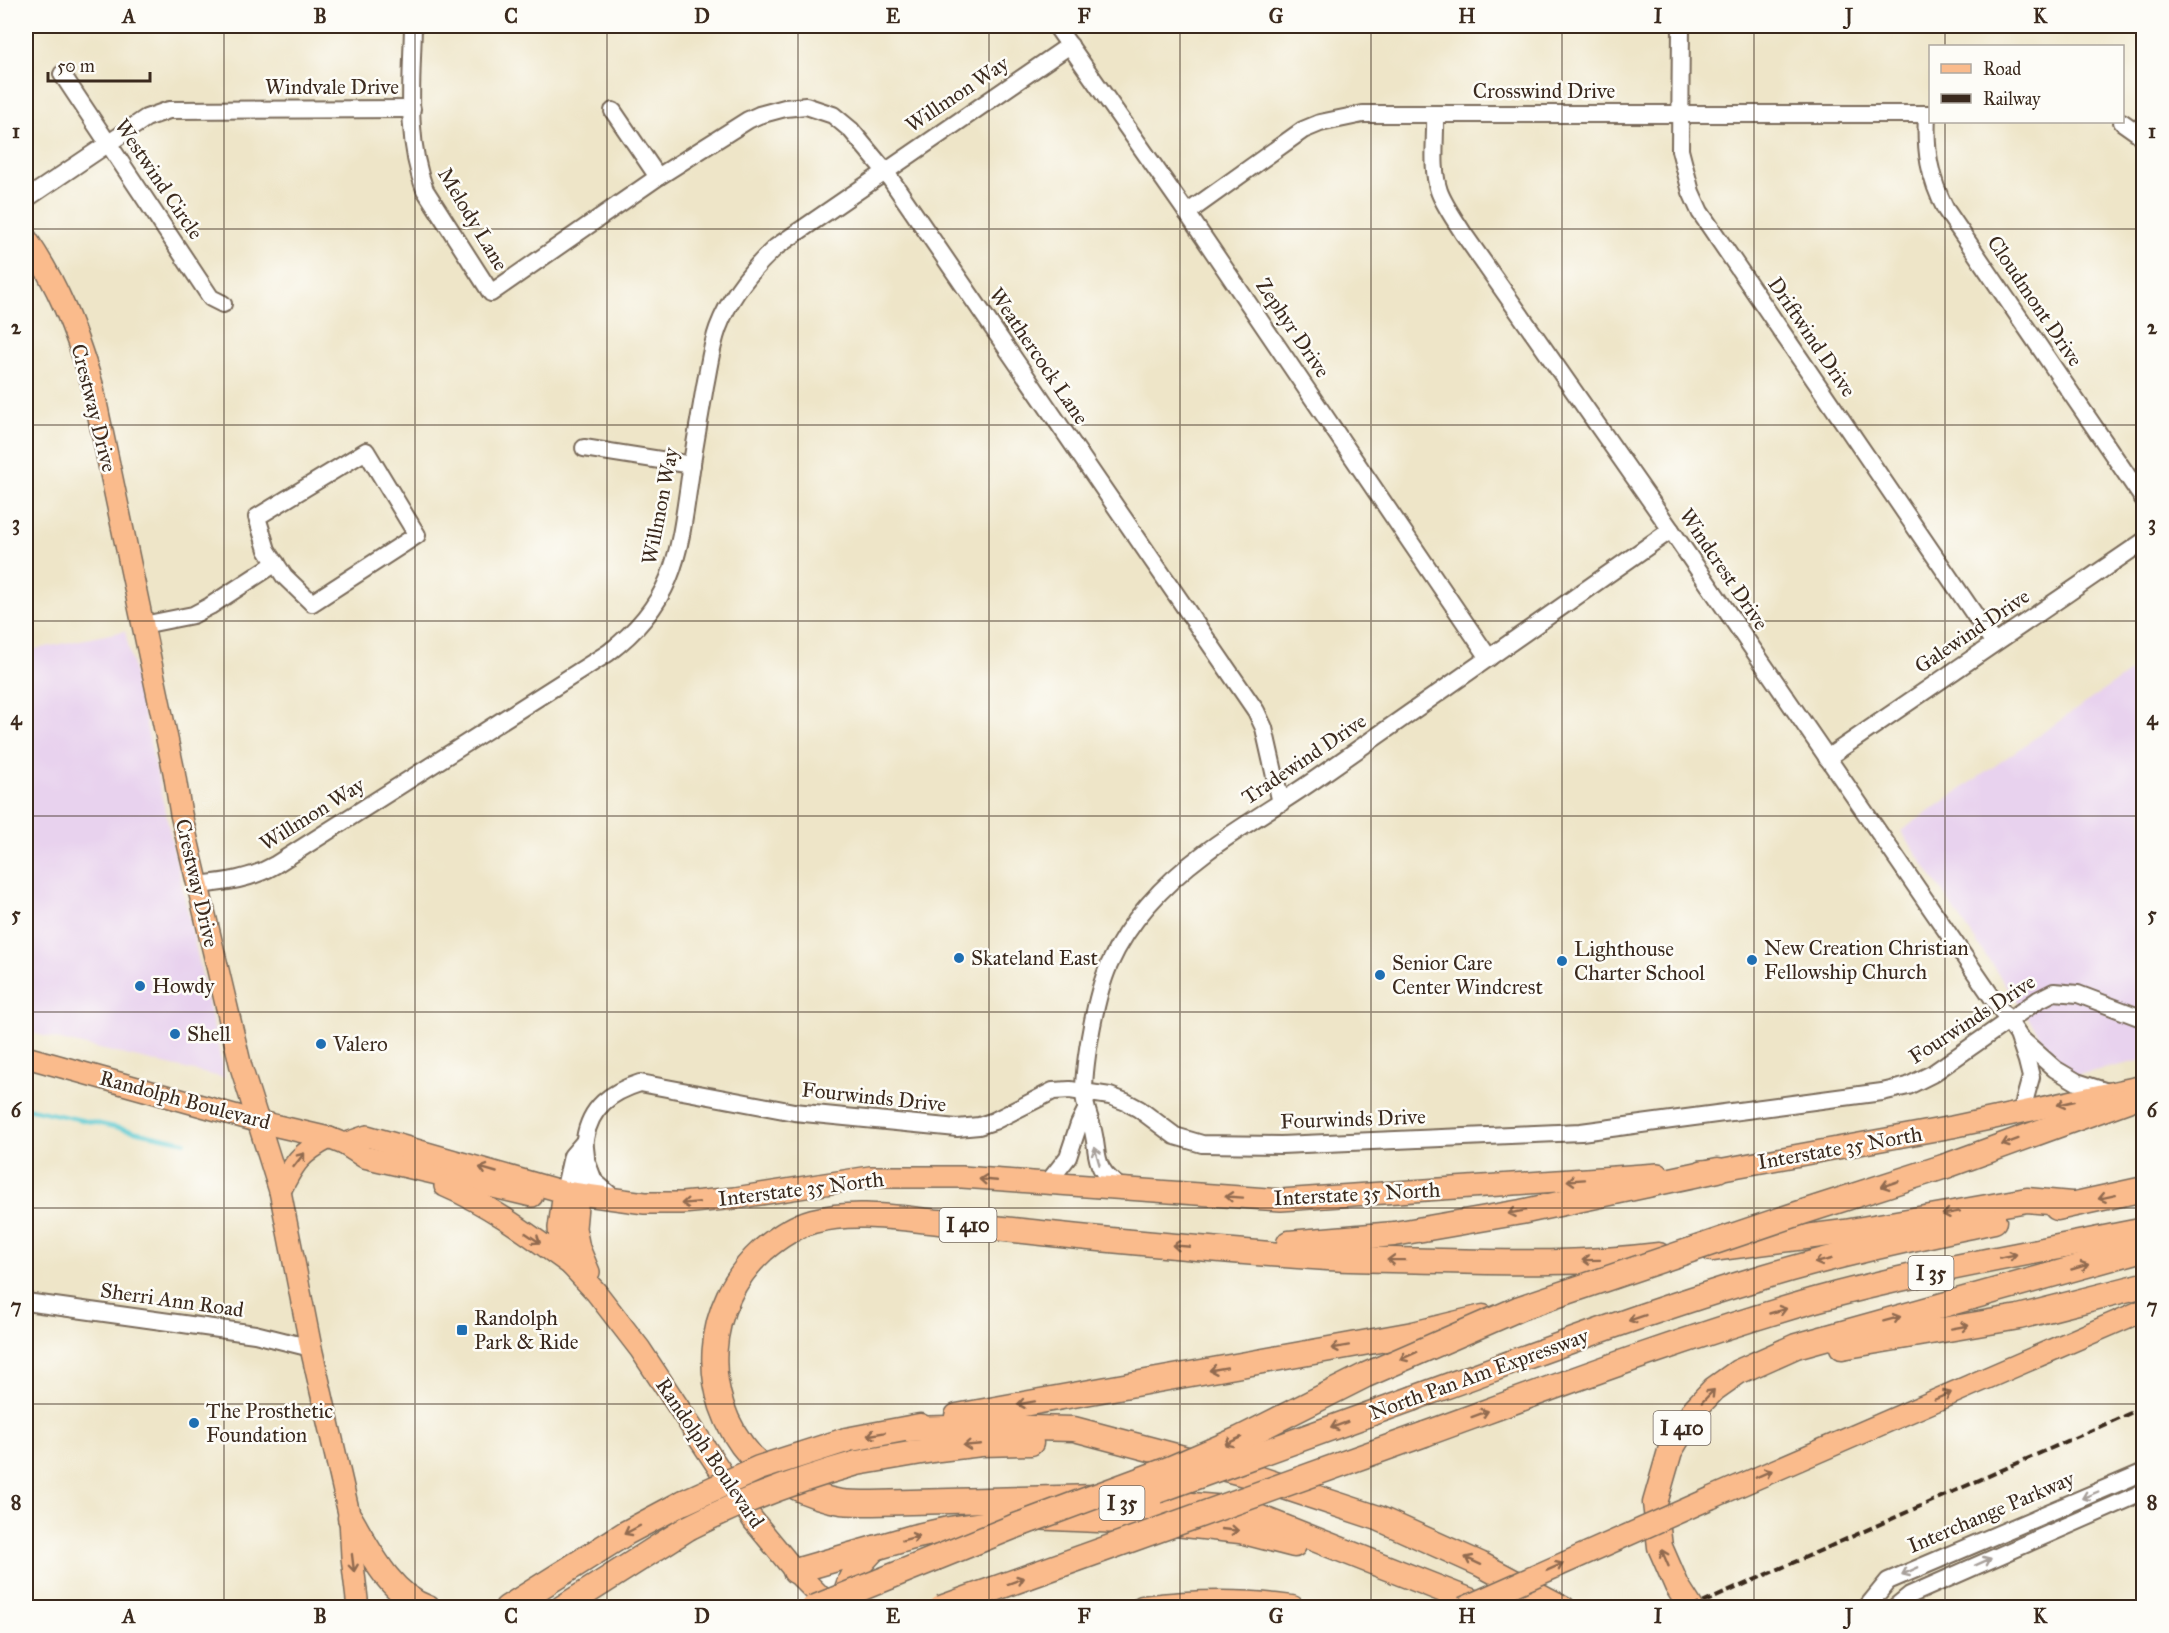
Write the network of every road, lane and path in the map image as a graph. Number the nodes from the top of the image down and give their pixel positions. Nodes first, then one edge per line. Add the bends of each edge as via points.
1 (413, 26) edge
2 (1056, 26) edge
3 (1682, 26) edge
4 (1070, 45) junction
5 (63, 74) dead end
6 (411, 109) junction
7 (612, 111) dead end
8 (1435, 114) junction
9 (1680, 114) junction
10 (1929, 114) edge
11 (2123, 123) edge
12 (2144, 141) edge
13 (108, 143) junction
14 (885, 171) junction
15 (658, 177) junction
16 (26, 199) edge
17 (1187, 213) junction
18 (26, 238) edge
19 (491, 293) joint
20 (223, 304) dead end
21 (584, 448) dead end
22 (692, 465) junction
23 (2144, 500) edge
24 (1671, 530) junction
25 (2144, 541) edge
26 (276, 563) junction
27 (143, 625) junction
28 (1994, 644) junction
29 (1489, 658) junction
30 (1827, 758) junction
31 (1281, 803) junction
32 (198, 885) junction
33 (2144, 1019) edge
34 (2008, 1021) junction
35 (2018, 1035) junction
36 (26, 1057) edge
37 (2144, 1086) edge
38 (1084, 1093) junction
39 (2111, 1093) junction
40 (2144, 1094) edge
41 (1086, 1110) junction
42 (2021, 1113) junction
43 (256, 1120) junction
44 (336, 1141) junction
45 (585, 1150) junction
46 (388, 1163) junction
47 (1718, 1170) junction
48 (1046, 1185) junction
49 (574, 1189) junction
50 (2144, 1189) edge
51 (280, 1191) junction
52 (1126, 1191) junction
53 (615, 1199) junction
54 (2071, 1204) junction
55 (2144, 1230) edge
56 (1225, 1249) junction
57 (2144, 1249) edge
58 (571, 1265) junction
59 (2144, 1285) edge
60 (596, 1292) junction
61 (26, 1302) edge
62 (1520, 1308) junction
63 (2144, 1310) edge
64 (311, 1348) junction
65 (1738, 1372) junction
66 (907, 1429) junction
67 (1156, 1451) junction
68 (2144, 1472) edge
69 (2144, 1492) edge
70 (350, 1518) junction
71 (875, 1548) junction
72 (1392, 1570) junction
73 (795, 1571) junction
74 (358, 1608) edge
75 (428, 1608) edge
76 (507, 1608) edge
77 (562, 1608) edge
78 (813, 1608) edge
79 (831, 1608) edge
80 (843, 1608) edge
81 (941, 1608) edge
82 (1143, 1608) edge
83 (1292, 1608) edge
84 (1463, 1608) edge
85 (1490, 1608) edge
86 (1563, 1608) edge
87 (1691, 1608) edge
88 (1866, 1608) edge
89 (1894, 1608) edge

1 - 6 street, Melody Lane
2 - 4 street, Zephyr Drive
3 - 9 street, Driftwind Drive
4 - 14 street, Willmon Way
4 - 17 street, Zephyr Drive
5 - 13 street, Westwind Circle
6 - 13 street, Windvale Drive via 169,110 146,118
6 - 19 street, Melody Lane via 415,154 425,190
7 - 15 street
8 - 9 street, Crosswind Drive
8 - 17 street, Crosswind Drive via 1363,114 1320,123 1303,130
8 - 24 street, Windcrest Drive via 1437,180 1462,233
9 - 10 street, Crosswind Drive
9 - 28 street, Driftwind Drive via 1680,150 1700,212
10 - 23 street, Cloudmont Drive via 1925,140 1929,169 1946,210
11 - 12 street
13 - 16 street, Windvale Drive
13 - 20 street, Westwind Circle via 211,298
14 - 15 street, Weathercock Lane via 833,115 806,106 748,120
14 - 22 street, Willmon Way via 776,247 736,292 712,346
14 - 31 street, Weathercock Lane via 1256,711 1264,728
15 - 19 street, Weathercock Lane
17 - 29 street, Zephyr Drive
18 - 27 main road, Crestway Drive via 64,304 92,384
21 - 22 street
22 - 32 street, Willmon Way via 673,571 652,610 623,641 260,874
24 - 29 street, Tradewind Drive
24 - 30 street, Windcrest Drive
25 - 28 street, Galewind Drive
26 - 26 street via 267,550 257,517 366,452 417,535 312,603
26 - 27 street via 193,615
27 - 32 main road, Crestway Drive
28 - 30 street, Galewind Drive
29 - 31 street, Tradewind Drive
30 - 34 street, Windcrest Drive
31 - 38 street, Tradewind Drive via 1190,864 1147,906 1129,931 1109,965 1098,999
32 - 43 main road, Crestway Drive
33 - 34 street, Fourwinds Drive via 2078,994 2054,992
34 - 35 street, Windcrest Drive
34 - 38 street, Fourwinds Drive via 1932,1074 1908,1086 1581,1132 1281,1145 1202,1144 1175,1136 1126,1102
35 - 39 street, Windcrest Drive via 2055,1069 2078,1083
35 - 42 street, Windcrest Drive via 2031,1077
36 - 43 main road, Randolph Boulevard
37 - 39 main road, Interstate 35 North
38 - 41 street, Tradewind Drive
38 - 45 street, Fourwinds Drive via 1053,1091 994,1121 957,1128 794,1112 640,1083 621,1089 594,1113
39 -> 42 main road, Interstate 35 North
40 -> 62 highway, bridge via 1946,1166
41 - 48 street, Tradewind Drive via 1068,1157
52 -> 41 street, Tradewind Drive via 1112,1181 1097,1161
42 - 47 main road, Interstate 35 North
43 - 44 main road, Randolph Boulevard
43 - 51 main road, Crestway Drive
44 - 46 main road, Randolph Boulevard via 364,1157
49 -> 44 main road, Randolph Boulevard via 367,1136
51 -> 44 main road via 309,1148
45 - 49 street, Fourwinds Drive via 572,1156
45 - 53 street via 594,1181
46 - 49 main road, Randolph Boulevard via 540,1198
46 -> 58 main road via 470,1197
47 -> 52 main road, Interstate 35 North via 1281,1200
47 -> 56 highway via 1521,1212 1394,1234
48 - 52 main road, Interstate 35 North
48 -> 53 main road, Interstate 35 North via 962,1178 870,1177 682,1203
49 - 53 main road, Interstate 35 North
49 - 58 main road, Randolph Boulevard via 559,1227
49 - 60 main road, Randolph Boulevard via 579,1248
50 -> 54 highway, North Pan Am Expressway
51 - 64 main road, Crestway Drive
54 -> 56 highway, I 410 via 2027,1200 1800,1239 1624,1259 1363,1259
54 -> 79 highway, North Pan Am Expressway / I 35, bridge via 1880,1246 1717,1291
81 -> 55 highway, North Pan Am Expressway / I 35, bridge via 1722,1328 1816,1300 1989,1259
56 -> 72 highway, I 410 via 889,1217 847,1216 808,1222 764,1250 739,1275 729,1293 715,1342 714,1365 721,1403 738,1437 764,1468 789,1484 842,1502 1098,1497 1238,1509
65 -> 57 highway, I 410 via 1821,1338
58 - 60 main road, Randolph Boulevard
65 -> 59 highway via 1835,1348 2019,1317
60 - 73 main road, Randolph Boulevard via 640,1349 753,1520
61 - 64 street, Sherri Ann Road via 255,1334
62 -> 66 highway, bridge via 1413,1334 975,1412
62 -> 78 highway, bridge via 1384,1366 1239,1439
84 -> 63 main road, bridge
64 - 70 main road, Crestway Drive
87 -> 65 highway, I 410 via 1660,1547 1655,1503 1670,1451 1682,1428 1714,1389
66 - 67 highway via 1074,1429
66 -> 76 highway, bridge via 846,1440 759,1468 626,1533
67 -> 77 highway, bridge via 1094,1442 981,1444 856,1463 759,1495 688,1528
86 -> 67 highway via 1480,1564 1378,1518 1248,1475
68 -> 88 street, Interchange Parkway via 1888,1581
89 -> 69 street, Interchange Parkway via 1910,1595
70 -> 74 main road, Crestway Drive
70 - 75 highway via 382,1570 404,1593
71 -> 72 highway via 949,1529 1030,1517 1166,1523 1240,1531
71 - 73 highway
71 - 80 highway via 852,1572
72 - 85 highway, I 410
73 - 79 main road, Randolph Boulevard
82 - 83 highway via 1203,1603 1262,1603

